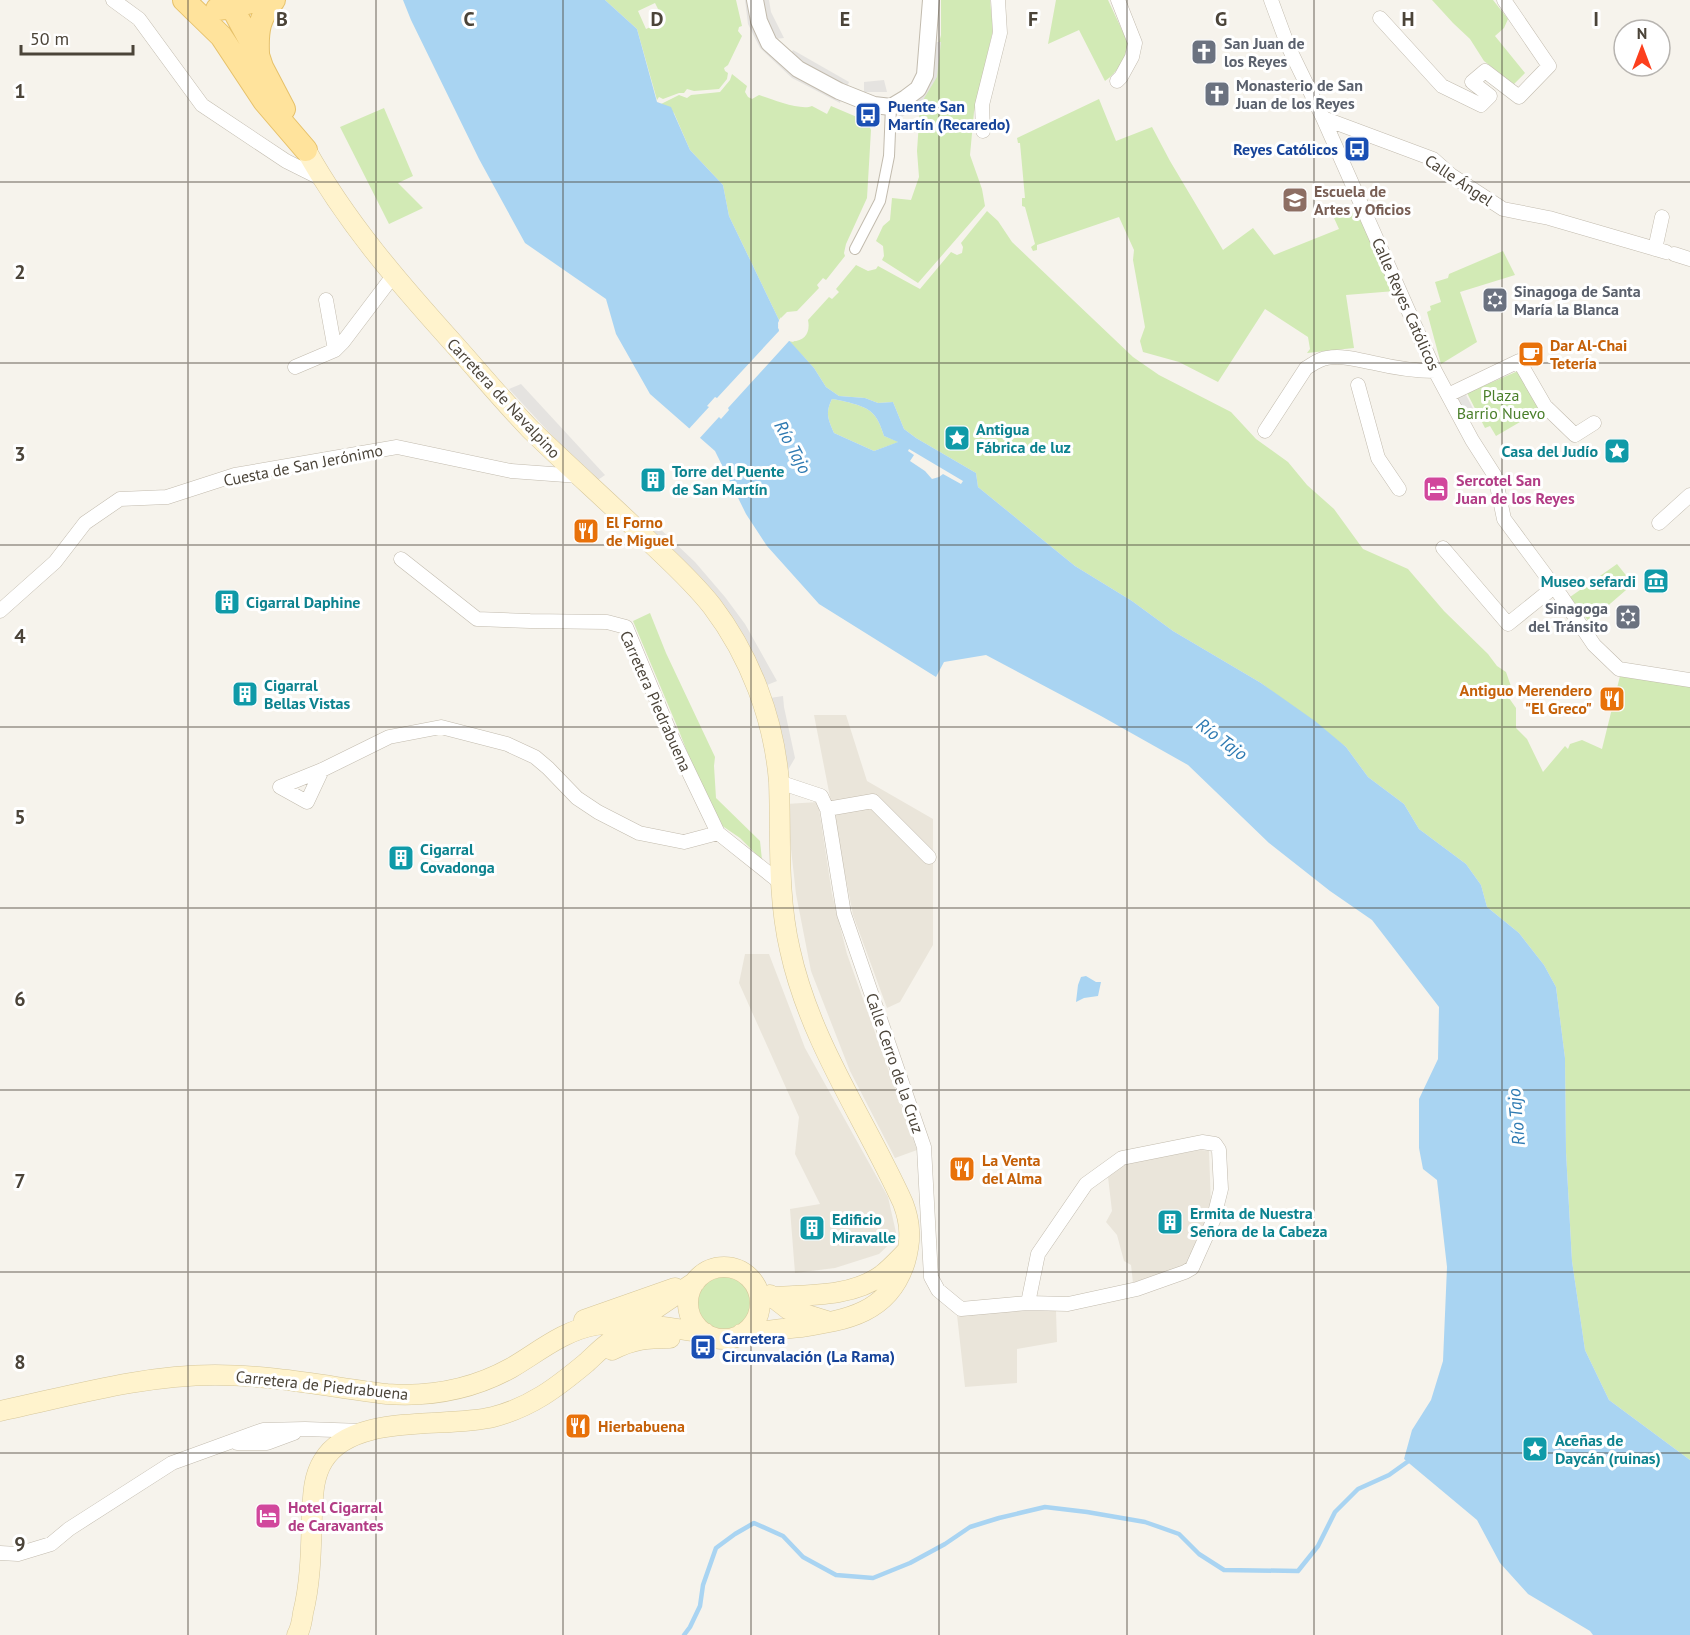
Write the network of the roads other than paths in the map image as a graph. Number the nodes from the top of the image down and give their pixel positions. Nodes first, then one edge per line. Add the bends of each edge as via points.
1 (113, 0) edge
2 (184, 0) edge
3 (201, 0) edge
4 (258, 0) edge
5 (274, 0) edge
6 (755, 0) edge
7 (931, 0) edge
8 (998, 0) edge
9 (1118, 0) edge
10 (1271, 0) edge
11 (1504, 0) edge
12 (232, 2) edge
13 (1380, 18) dead end
14 (221, 36) junction
15 (258, 55) junction
16 (1117, 81) dead end
17 (891, 107) junction
18 (1323, 118) junction
19 (983, 131) dead end
20 (306, 150) junction
21 (322, 179) junction
22 (1662, 217) dead end
23 (855, 249) dead end
24 (1665, 252) junction
25 (1690, 259) edge
26 (393, 276) junction
27 (326, 300) dead end
28 (335, 350) junction
29 (295, 367) dead end
30 (1435, 370) junction
31 (1358, 385) dead end
32 (1448, 395) junction
33 (1594, 423) dead end
34 (1265, 431) dead end
35 (579, 476) junction
36 (1399, 489) dead end
37 (1690, 495) edge
38 (1659, 524) dead end
39 (1443, 548) dead end
40 (401, 558) dead end
41 (1557, 592) junction
42 (0, 611) edge
43 (1690, 680) edge
44 (322, 770) dead end
45 (779, 782) junction
46 (827, 809) junction
47 (718, 833) junction
48 (929, 857) dead end
49 (782, 884) junction
50 (926, 1188) junction
51 (899, 1194) junction
52 (908, 1250) junction
53 (695, 1282) junction
54 (756, 1287) junction
55 (773, 1297) junction
56 (1028, 1303) junction
57 (833, 1322) junction
58 (634, 1324) junction
59 (705, 1333) junction
60 (741, 1334) junction
61 (563, 1336) junction
62 (588, 1362) junction
63 (0, 1411) edge
64 (365, 1431) junction
65 (0, 1553) edge
66 (297, 1635) edge

1 - 21 street via 139,19 202,105 285,161
2 - 14 main road
3 - 12 main road via 215,10
4 - 12 main road
5 - 15 main road via 259,26
6 - 17 street via 769,43 798,69 839,91 874,105
7 - 17 street via 925,75 918,89
8 - 19 street via 1000,33 982,105
9 - 16 street via 1135,43 1132,57
10 - 18 street, Calle Reyes Católicos
11 - 13 street via 1549,66 1519,97 1485,71 1472,82 1490,96 1482,105 1443,86
12 - 14 main road
12 - 15 main road
14 - 20 main road via 264,101
15 - 20 main road
17 - 23 street via 889,156 880,201
18 - 24 street, Calle Ángel via 1433,159 1503,209 1552,213
18 - 30 street, Calle Reyes Católicos
20 - 21 main road, Carretera de Navalpino
21 - 26 main road, Carretera de Navalpino
22 - 24 street
24 - 25 street, Calle Ángel
26 - 28 street
26 - 35 main road, Carretera de Navalpino via 528,427
27 - 28 street
28 - 29 street
30 - 32 street, Calle Reyes Católicos
30 - 34 street via 1326,358 1306,368
31 - 36 street via 1378,458
32 - 33 street via 1519,361 1545,406 1575,435
32 - 41 street, Calle Reyes Católicos via 1495,476 1504,519
35 - 42 street, Cuesta de San Jerónimo via 512,471 397,447 236,475 167,497 120,499 85,523 56,562
35 - 45 main road, Carretera de Navalpino via 687,578 731,633 768,717
37 - 38 street
39 - 41 street via 1508,624
40 - 47 street, Carretera Piedrabuena via 477,619 606,622 626,627
41 - 43 street, Calle Reyes Católicos via 1594,645 1619,669
44 - 47 street via 389,737 441,727 507,744 535,757 577,798 639,833 684,842
45 - 46 street via 821,796
45 - 49 main road
46 - 48 street via 873,801
46 - 50 street, Calle Cerro de la Cruz via 844,914 924,1147
47 - 49 street, Carretera Piedrabuena
49 - 51 main road via 790,951 809,1013
50 - 51 street
50 - 56 street, Calle Cerro de la Cruz via 931,1276 938,1290 961,1309
51 - 52 main road via 909,1222
52 - 55 main road via 867,1284 842,1292
52 - 57 main road via 900,1276 881,1300 856,1316
53 - 54 main road, Carretera de Piedrabuena via 711,1269 732,1268 742,1272
53 - 58 main road
53 - 59 main road via 688,1304 690,1315
53 - 61 main road, Carretera de Piedrabuena via 599,1314 580,1322
54 - 55 main road, Carretera de Piedrabuena
54 - 60 main road via 756,1319
55 - 57 main road, Carretera de Piedrabuena via 788,1309
56 - 56 street via 1038,1254 1086,1184 1122,1158 1202,1142 1215,1144 1219,1150 1221,1189 1213,1221 1192,1268 1125,1292 1068,1304
57 - 60 main road, Carretera de Piedrabuena
58 - 59 main road, Carretera de Piedrabuena
58 - 61 main road, Carretera de Piedrabuena via 596,1325
58 - 62 main road
59 - 60 main road, Carretera de Piedrabuena via 723,1339
59 - 62 main road via 694,1339 634,1340
61 - 63 main road, Carretera de Piedrabuena via 488,1379 427,1394 387,1394 258,1376 215,1375 141,1380
62 - 64 main road via 553,1390 509,1412 472,1420
64 - 65 street via 305,1429 267,1443 228,1443 172,1464 51,1544 18,1554
64 - 66 main road via 335,1446 316,1475 309,1582

